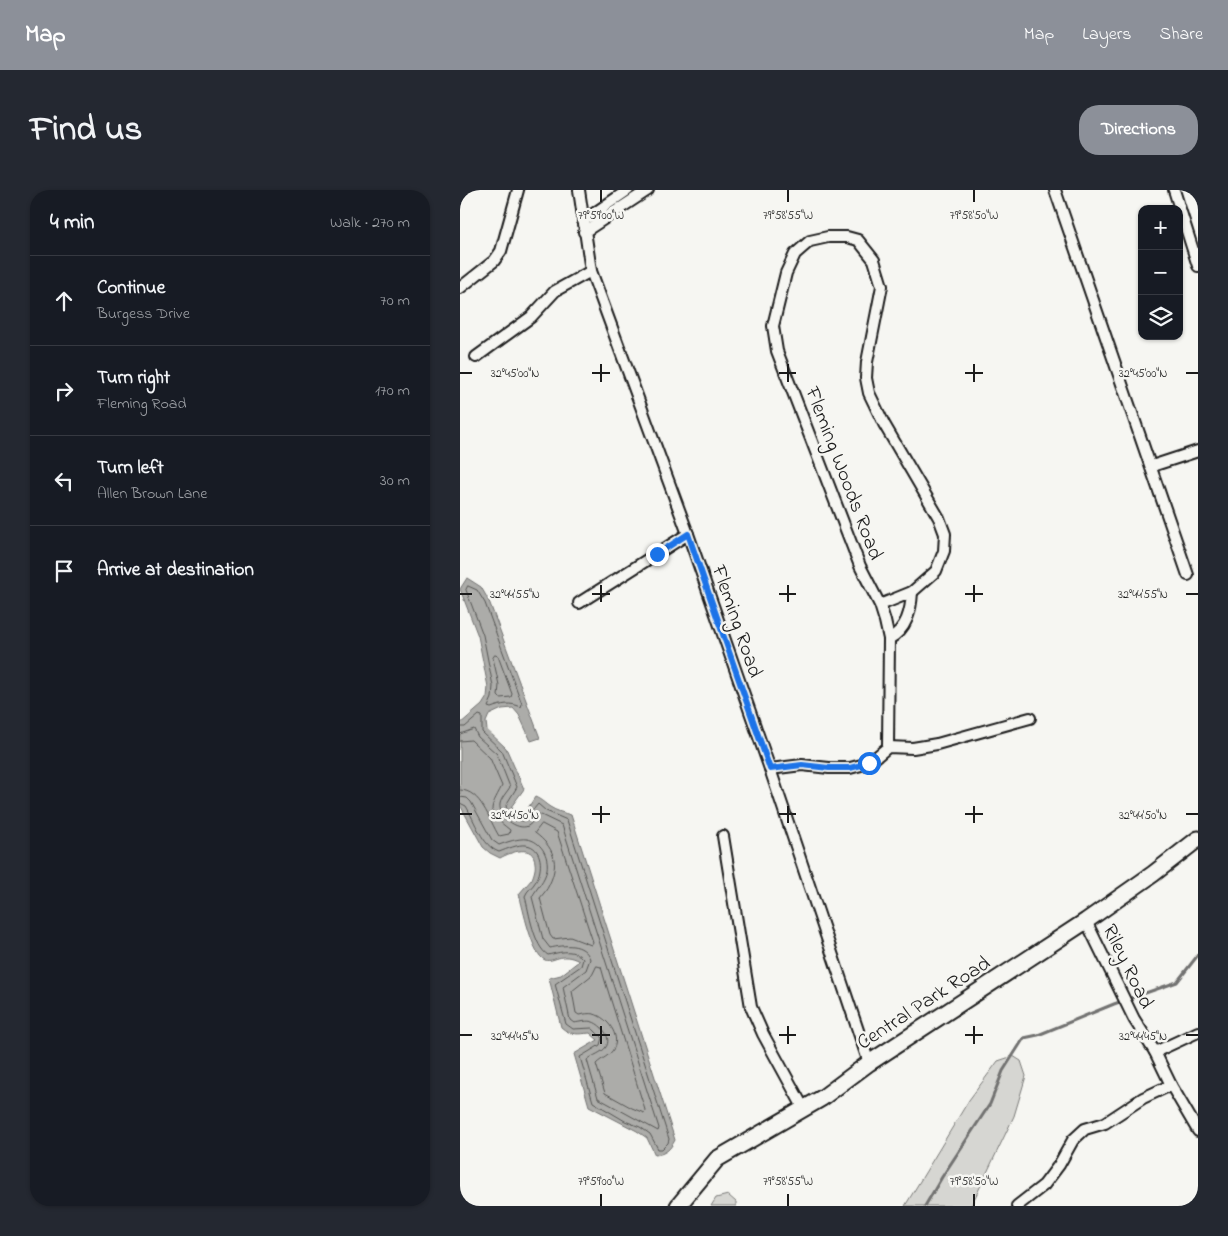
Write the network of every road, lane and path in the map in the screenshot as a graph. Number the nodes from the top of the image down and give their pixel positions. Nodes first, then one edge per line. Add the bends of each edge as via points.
1 (518, 190) edge
2 (579, 190) edge
3 (628, 190) edge
4 (648, 190) edge
5 (1055, 190) edge
6 (1174, 190) edge
7 (583, 221) junction
8 (584, 232) junction
9 (1198, 266) edge
10 (591, 271) junction
11 (460, 288) edge
12 (476, 357) dead end
13 (1198, 451) edge
14 (1152, 466) junction
15 (688, 534) junction
16 (1188, 575) dead end
17 (912, 592) junction
18 (579, 603) dead end
19 (880, 605) junction
20 (889, 639) junction
21 (1030, 718) dead end
22 (888, 747) junction
23 (770, 769) junction
24 (723, 836) dead end
25 (1198, 839) edge
26 (1086, 921) junction
27 (1198, 1032) edge
28 (1155, 1052) junction
29 (869, 1063) junction
30 (1171, 1085) junction
31 (804, 1108) junction
32 (1198, 1131) edge
33 (678, 1206) edge
34 (1017, 1206) edge

1 - 11 street via 501,252 494,262
2 - 7 street, Fleming Road
3 - 7 street
4 - 8 street
5 - 14 street
6 - 9 street
7 - 8 street, Fleming Road
8 - 10 street, Fleming Road
10 - 12 street via 554,291 531,317
10 - 15 street, Fleming Road
13 - 14 street
14 - 16 street
15 - 18 street
15 - 23 street, Fleming Road
17 - 19 street, Fleming Woods Road
17 - 19 street, Fleming Woods Road via 936,571 944,551 945,534 869,393 867,362 882,286 874,260 858,240 828,236 810,242 796,254 786,273 773,326 778,351 860,566
17 - 20 street via 906,622 898,634
19 - 20 street, Fleming Woods Road
20 - 22 street, Fleming Woods Road
21 - 22 street via 937,744 913,748
22 - 23 street via 869,763 850,768 802,765
23 - 29 street, Fleming Road
24 - 31 street via 751,1007
25 - 26 street, Central Park Road
26 - 28 street, Riley Road via 1134,1019
26 - 29 street, Central Park Road
27 - 28 street
28 - 30 street, Riley Road
29 - 31 street, Central Park Road
30 - 32 street, Riley Road
30 - 34 street via 1143,1098 1105,1123 1085,1128 1073,1140 1044,1185
31 - 33 street, Central Park Road via 717,1159

